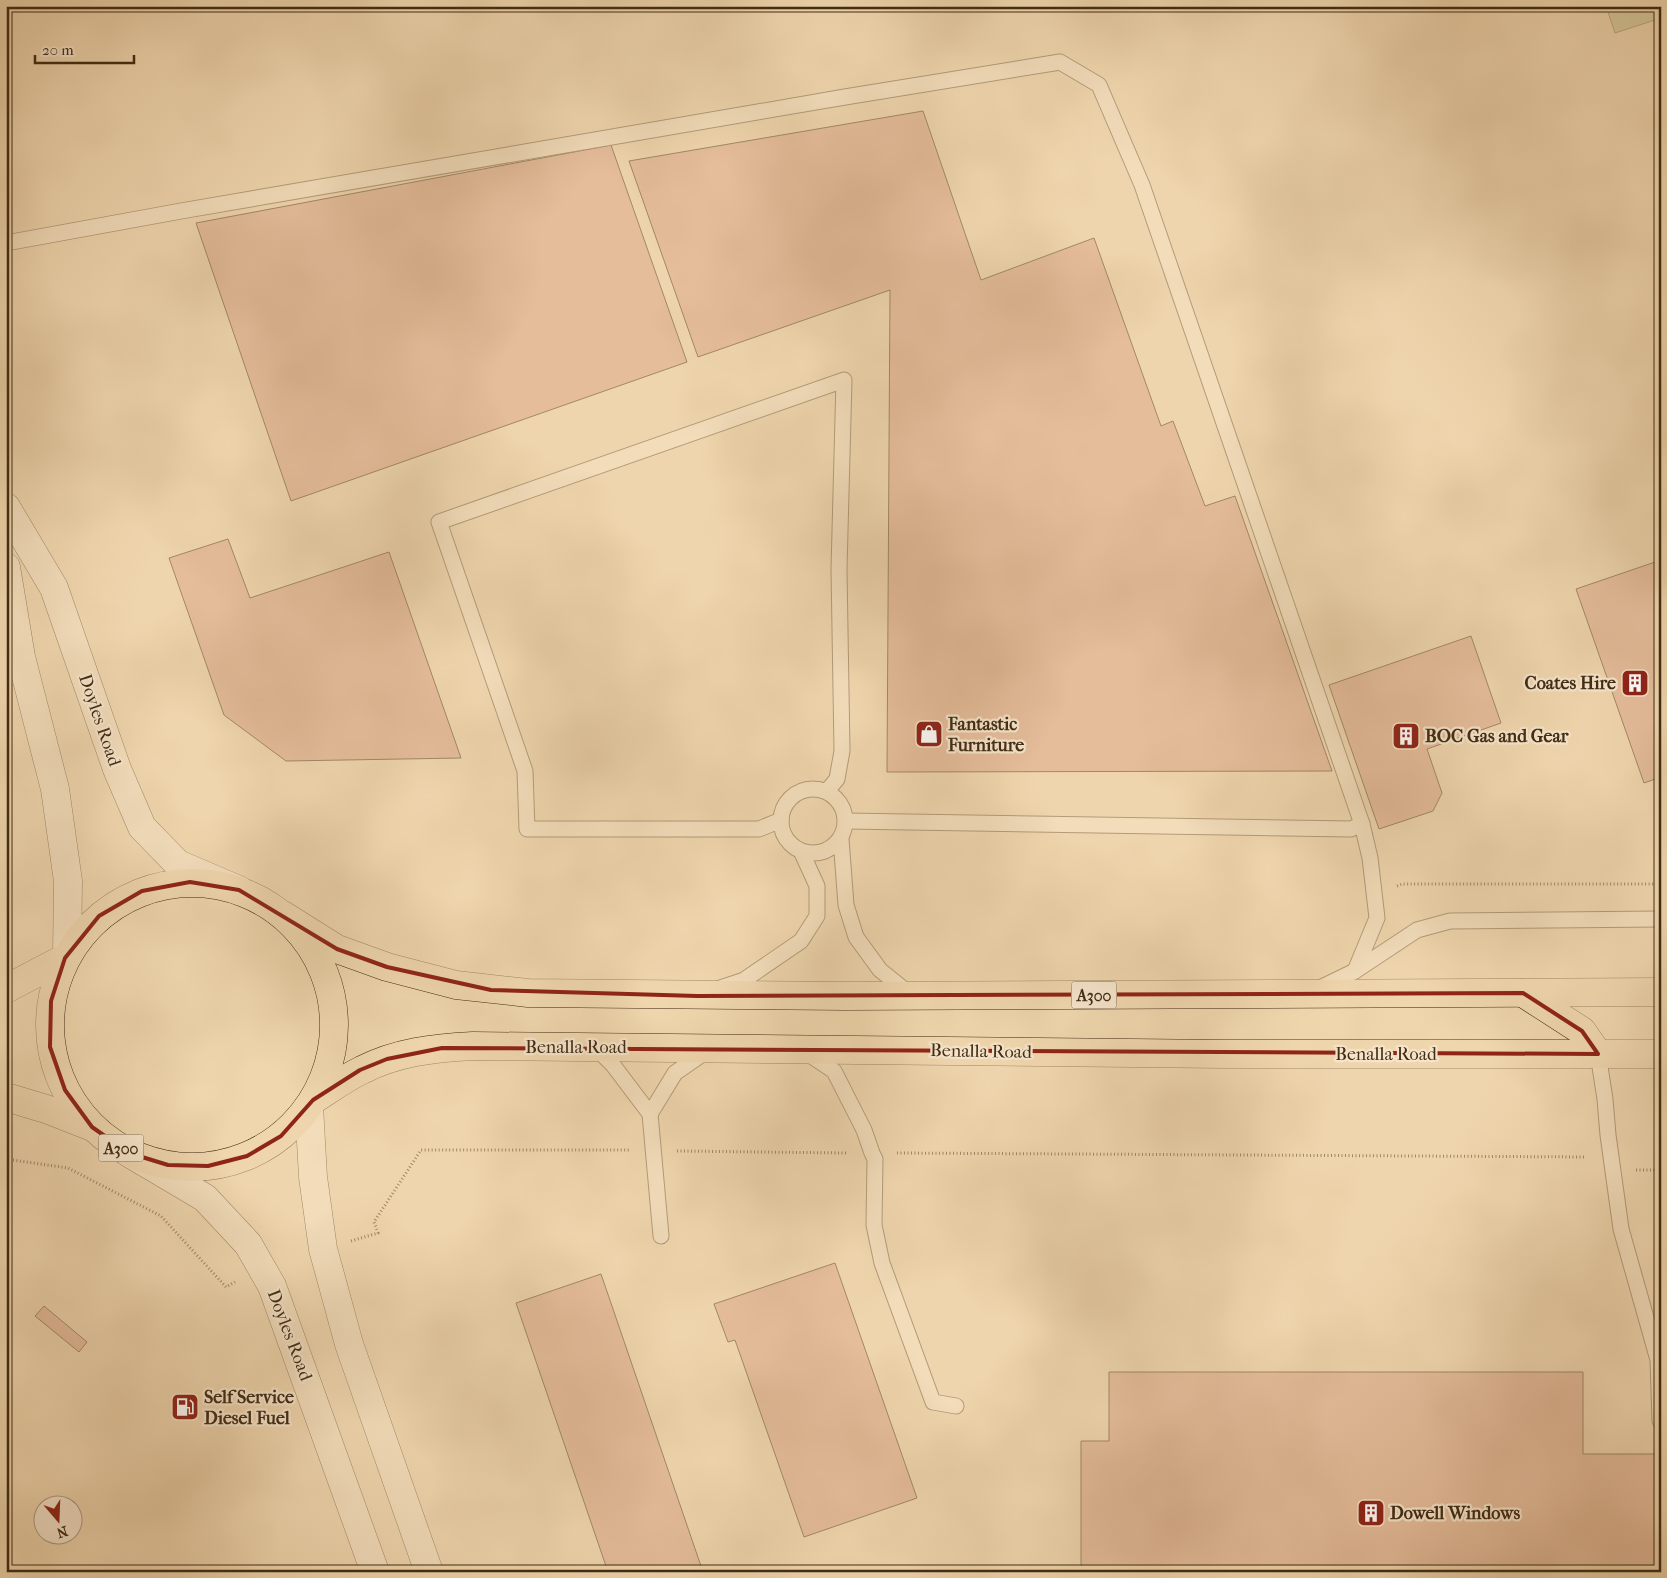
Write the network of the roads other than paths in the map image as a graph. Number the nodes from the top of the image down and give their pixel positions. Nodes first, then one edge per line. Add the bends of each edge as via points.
1 (6, 243) edge
2 (6, 507) edge
3 (6, 567) edge
4 (827, 792) junction
5 (781, 820) junction
6 (846, 821) junction
7 (1362, 824) junction
8 (841, 838) junction
9 (801, 851) junction
10 (239, 890) junction
11 (283, 915) junction
12 (1661, 919) edge
13 (66, 956) junction
14 (1355, 971) junction
15 (6, 989) edge
16 (1661, 992) edge
17 (1524, 993) junction
18 (1307, 994) junction
19 (697, 996) junction
20 (913, 996) junction
21 (595, 1047) junction
22 (709, 1049) junction
23 (801, 1050) junction
24 (1598, 1054) junction
25 (1661, 1054) edge
26 (6, 1096) edge
27 (311, 1103) junction
28 (650, 1114) junction
29 (92, 1127) junction
30 (129, 1153) junction
31 (661, 1236) dead end
32 (956, 1406) dead end
33 (1660, 1421) edge
34 (375, 1572) edge
35 (429, 1572) edge

1 - 7 lane via 1060,62 1099,85 1142,186
2 - 10 main road, Doyles Road via 54,588 117,769 142,827 178,864
3 - 13 main road via 21,658 55,789 68,881
4 - 5 lane via 806,789 796,794 782,810
4 - 5 lane via 837,780 842,750 839,569 844,380 439,522 525,770 527,829 759,830
4 - 6 lane via 841,803
5 - 9 lane via 786,839
6 - 7 lane via 1351,829
6 - 8 lane
7 - 14 lane via 1378,918
8 - 9 lane via 827,851
8 - 20 lane via 846,905 856,938 880,970
9 - 19 lane via 817,886 817,916 801,940 744,980
10 - 11 highway, A300
10 - 13 highway, A300 via 190,882 142,891 98,916
11 - 19 highway, A300 via 337,949 387,967 456,985 528,993
11 - 27 highway, A300 via 310,945 328,982 334,1014 329,1063
12 - 14 lane via 1450,921 1418,930
13 - 15 highway, A300
13 - 29 highway, A300 via 50,1001 50,1047 65,1090
14 - 18 lane
16 - 17 highway, A300
17 - 18 highway, A300
17 - 24 highway via 1582,1031
18 - 20 highway, A300
19 - 20 highway, A300
21 - 22 highway, Benalla Road / A300
21 - 27 highway, Benalla Road / A300 via 473,1046 417,1051 360,1070
21 - 28 lane
22 - 23 highway, Benalla Road / A300
22 - 28 lane via 676,1073
23 - 24 highway, Benalla Road / A300
23 - 32 lane via 834,1071 864,1130 874,1159 874,1225 882,1263 933,1402
24 - 25 highway, Benalla Road / A300
24 - 33 lane via 1621,1229 1658,1360
26 - 29 highway, A300
27 - 30 highway, A300 via 281,1136 247,1156 208,1166 168,1165
27 - 35 main road via 313,1177 323,1249 349,1344
28 - 31 lane
29 - 30 highway, A300
30 - 34 main road, Doyles Road via 206,1198 248,1244 276,1295

